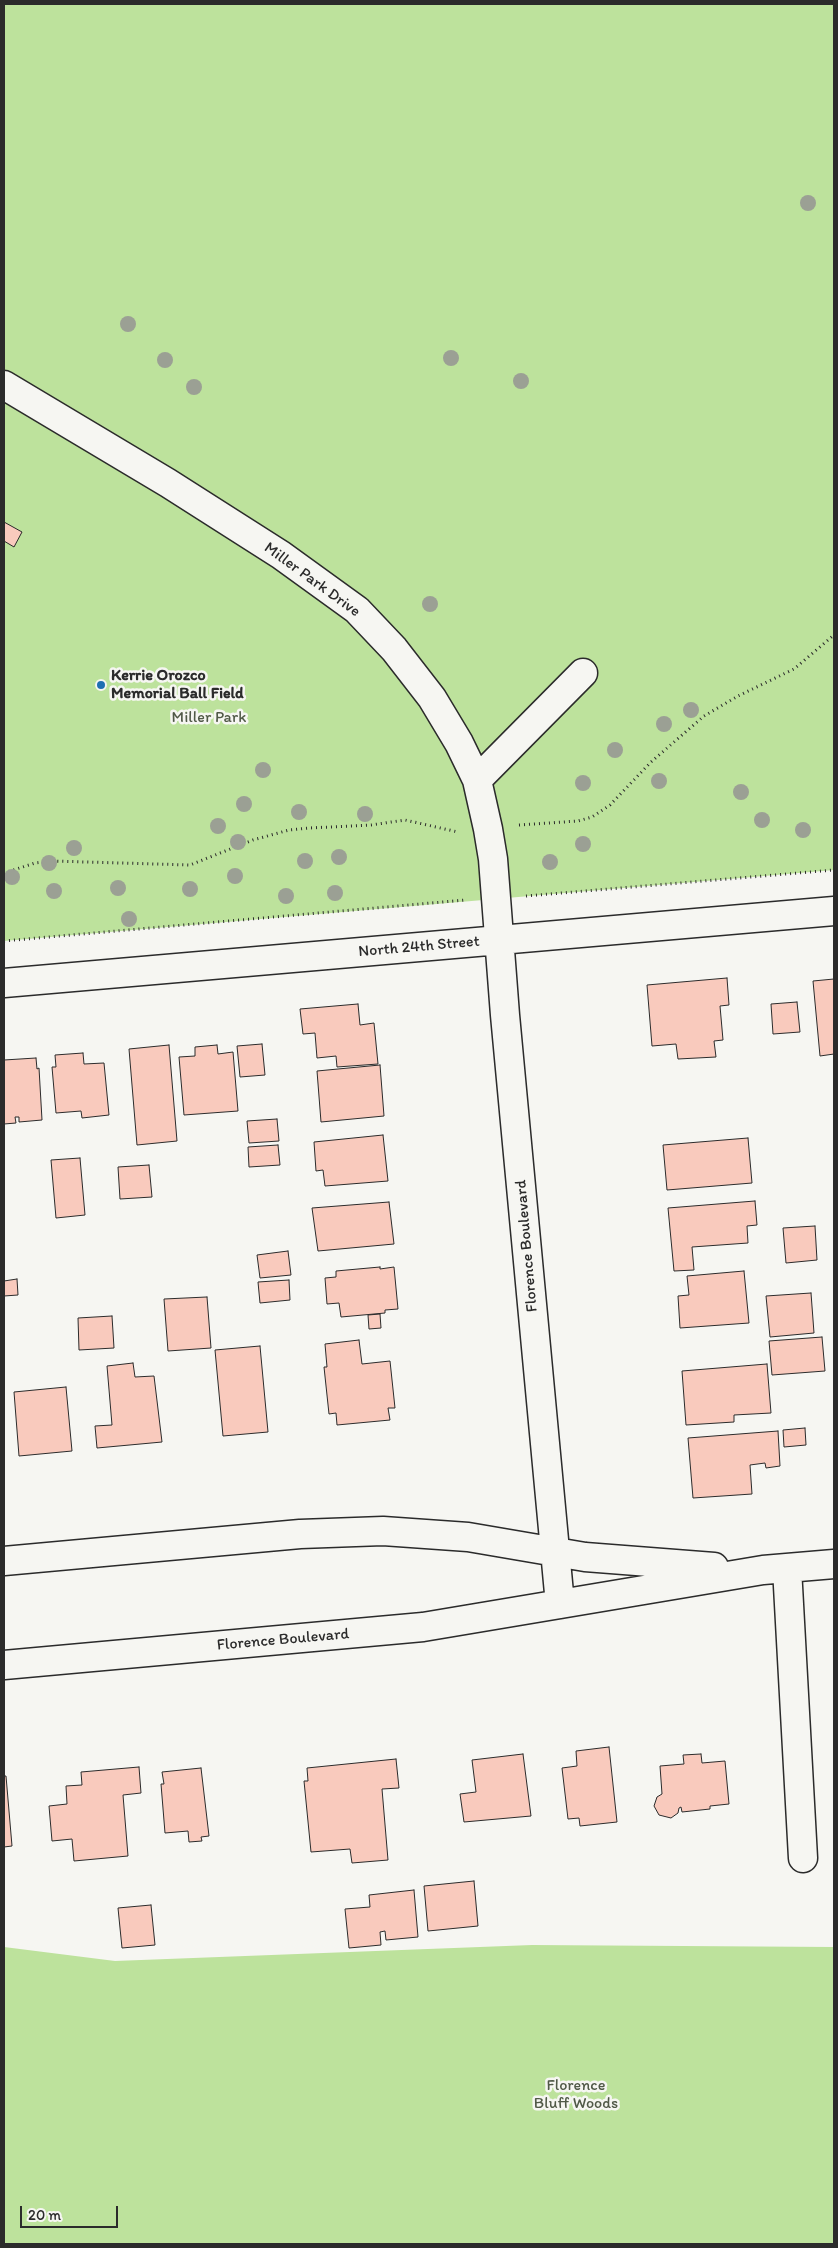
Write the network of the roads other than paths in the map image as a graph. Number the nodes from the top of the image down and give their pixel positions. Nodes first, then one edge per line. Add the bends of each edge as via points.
1 (4, 384) edge
2 (583, 674) dead end
3 (477, 780) junction
4 (834, 911) edge
5 (500, 940) junction
6 (4, 983) edge
7 (556, 1553) junction
8 (4, 1561) edge
9 (834, 1564) edge
10 (775, 1569) junction
11 (560, 1604) junction
12 (4, 1665) edge
13 (803, 1858) dead end

1 - 3 street, Miller Park Drive via 281,555 357,610 394,649 432,698 460,743
2 - 3 street
3 - 5 street, Miller Park Drive via 488,829
4 - 5 street, North 24th Street
5 - 6 street, North 24th Street
5 - 7 street, Florence Boulevard
7 - 8 street, Florence Boulevard via 468,1537 360,1530
7 - 10 street, Florence Boulevard via 656,1564
7 - 11 street, Florence Boulevard
9 - 10 street, Florence Boulevard
10 - 11 street, Florence Boulevard
10 - 13 street
11 - 12 street, Florence Boulevard via 423,1627

